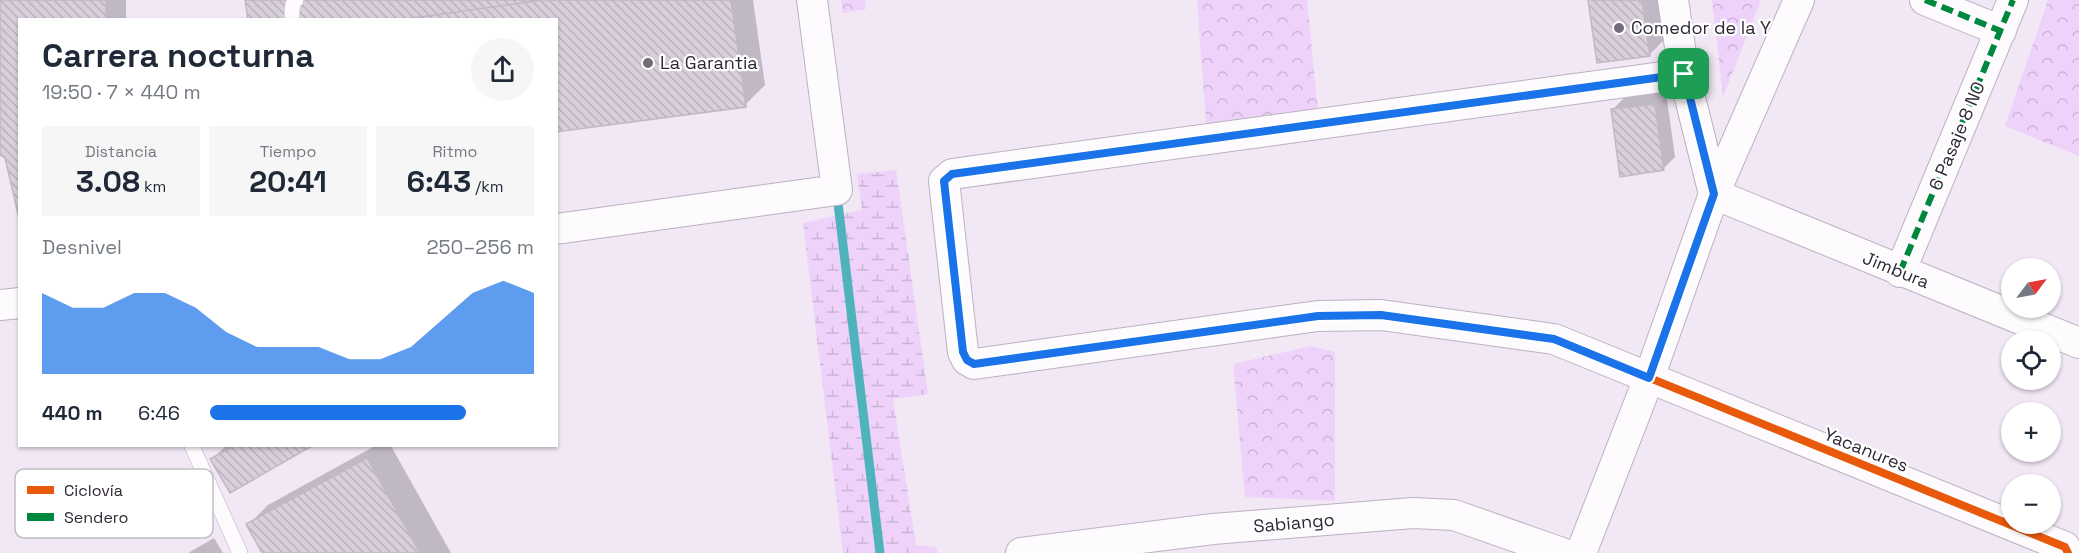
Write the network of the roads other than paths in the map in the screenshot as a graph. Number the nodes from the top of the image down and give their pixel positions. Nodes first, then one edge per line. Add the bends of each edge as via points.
1 (297, 0) edge
2 (812, 0) edge
3 (1674, 0) edge
4 (1799, 0) edge
5 (1925, 0) edge
6 (2013, 0) edge
7 (292, 18) edge
8 (2001, 31) junction
9 (1684, 74) junction
10 (1714, 194) junction
11 (558, 229) edge
12 (1900, 272) junction
13 (18, 303) edge
14 (0, 305) edge
15 (2079, 343) edge
16 (1649, 378) junction
17 (192, 447) edge
18 (202, 469) edge
19 (213, 493) edge
20 (240, 553) edge
21 (1020, 553) edge
22 (1562, 553) edge
23 (1581, 553) edge
24 (2068, 553) edge

1 - 7 lane
2 - 11 street via 837,190
3 - 9 street
4 - 10 street
5 - 8 street
6 - 8 street, 6 Pasaje 8 NO
8 - 12 street, 6 Pasaje 8 NO
9 - 10 street
9 - 16 street, Yacanures via 952,174 944,181 963,352 974,364 1318,316 1381,315 1554,339
10 - 12 street, Jimbura
10 - 16 street
12 - 15 street, Jimbura
13 - 14 street
16 - 23 street
16 - 24 street, Yacanures via 2064,547
17 - 18 lane
19 - 20 lane
21 - 22 street, Sabiango via 1213,529 1413,513 1454,515

